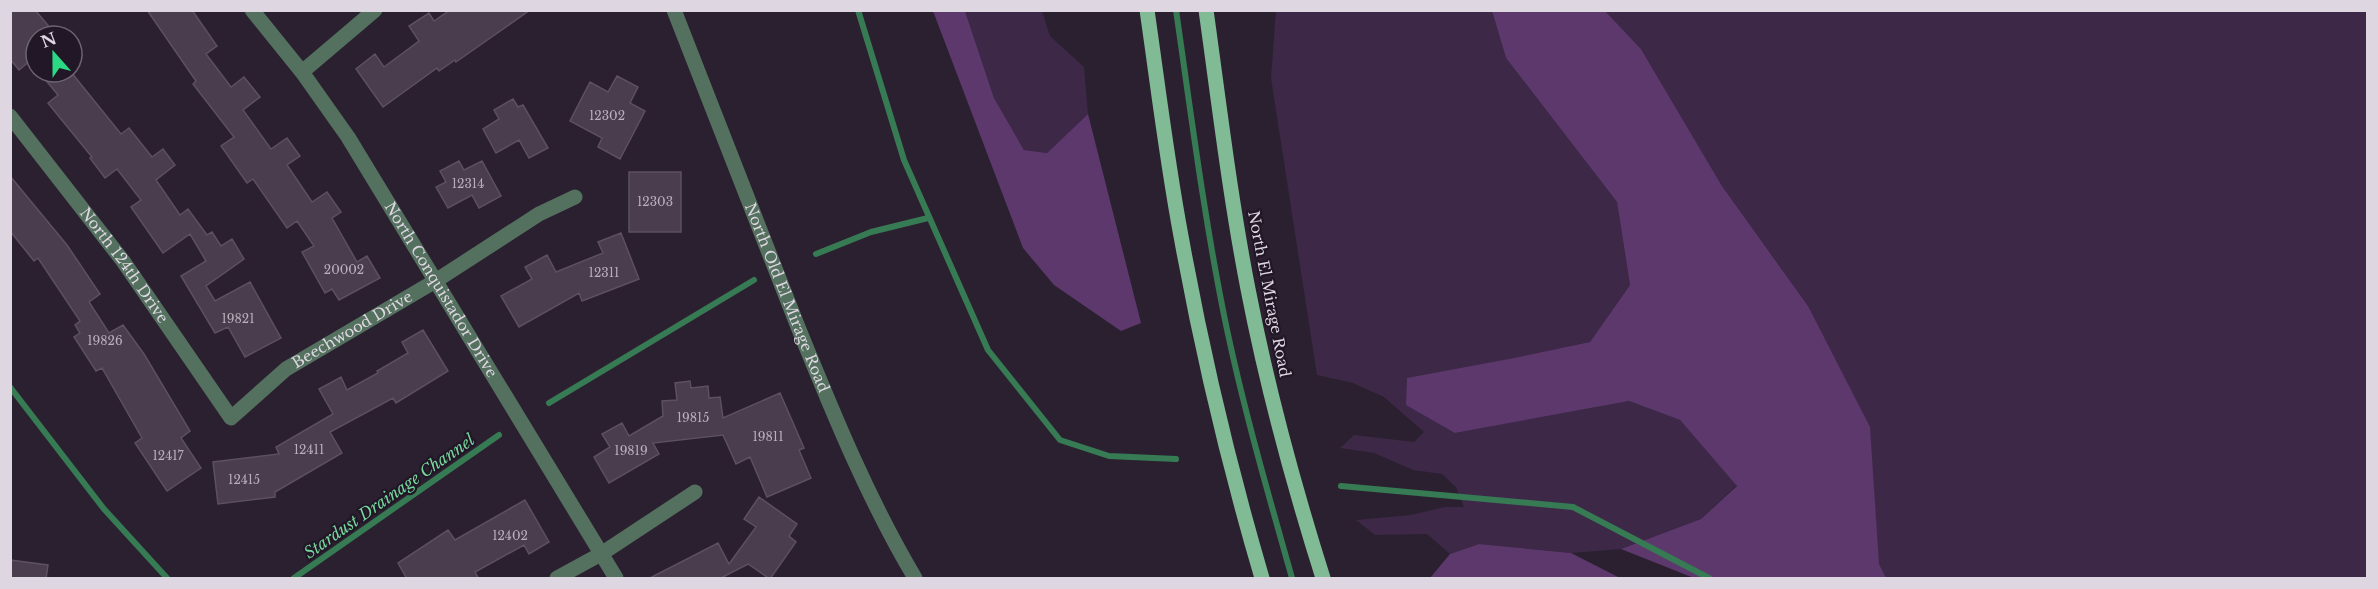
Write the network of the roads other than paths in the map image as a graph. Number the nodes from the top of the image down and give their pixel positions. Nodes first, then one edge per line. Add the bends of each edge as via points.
1 (252, 10) edge
2 (375, 10) edge
3 (674, 10) edge
4 (1147, 10) edge
5 (1206, 10) edge
6 (302, 72) junction
7 (10, 116) edge
8 (574, 197) dead end
9 (436, 280) junction
10 (231, 418) joint
11 (695, 492) dead end
12 (601, 554) junction
13 (557, 579) edge
14 (616, 579) edge
15 (915, 579) edge
16 (1262, 579) edge
17 (1323, 579) edge

1 - 6 street, North Conquistador Drive
2 - 6 street
3 - 15 street, North Old El Mirage Road via 780,283 858,469
4 - 16 main road via 1181,235 1211,387
5 - 17 main road, North El Mirage Road via 1237,231 1266,373
6 - 9 street, North Conquistador Drive via 348,137
7 - 10 street, North 124th Drive via 123,261
8 - 9 street, Beechwood Drive via 539,214
9 - 10 street, Beechwood Drive via 286,369
9 - 12 street, North Conquistador Drive
11 - 12 street
12 - 13 street
12 - 14 street, North Conquistador Drive

